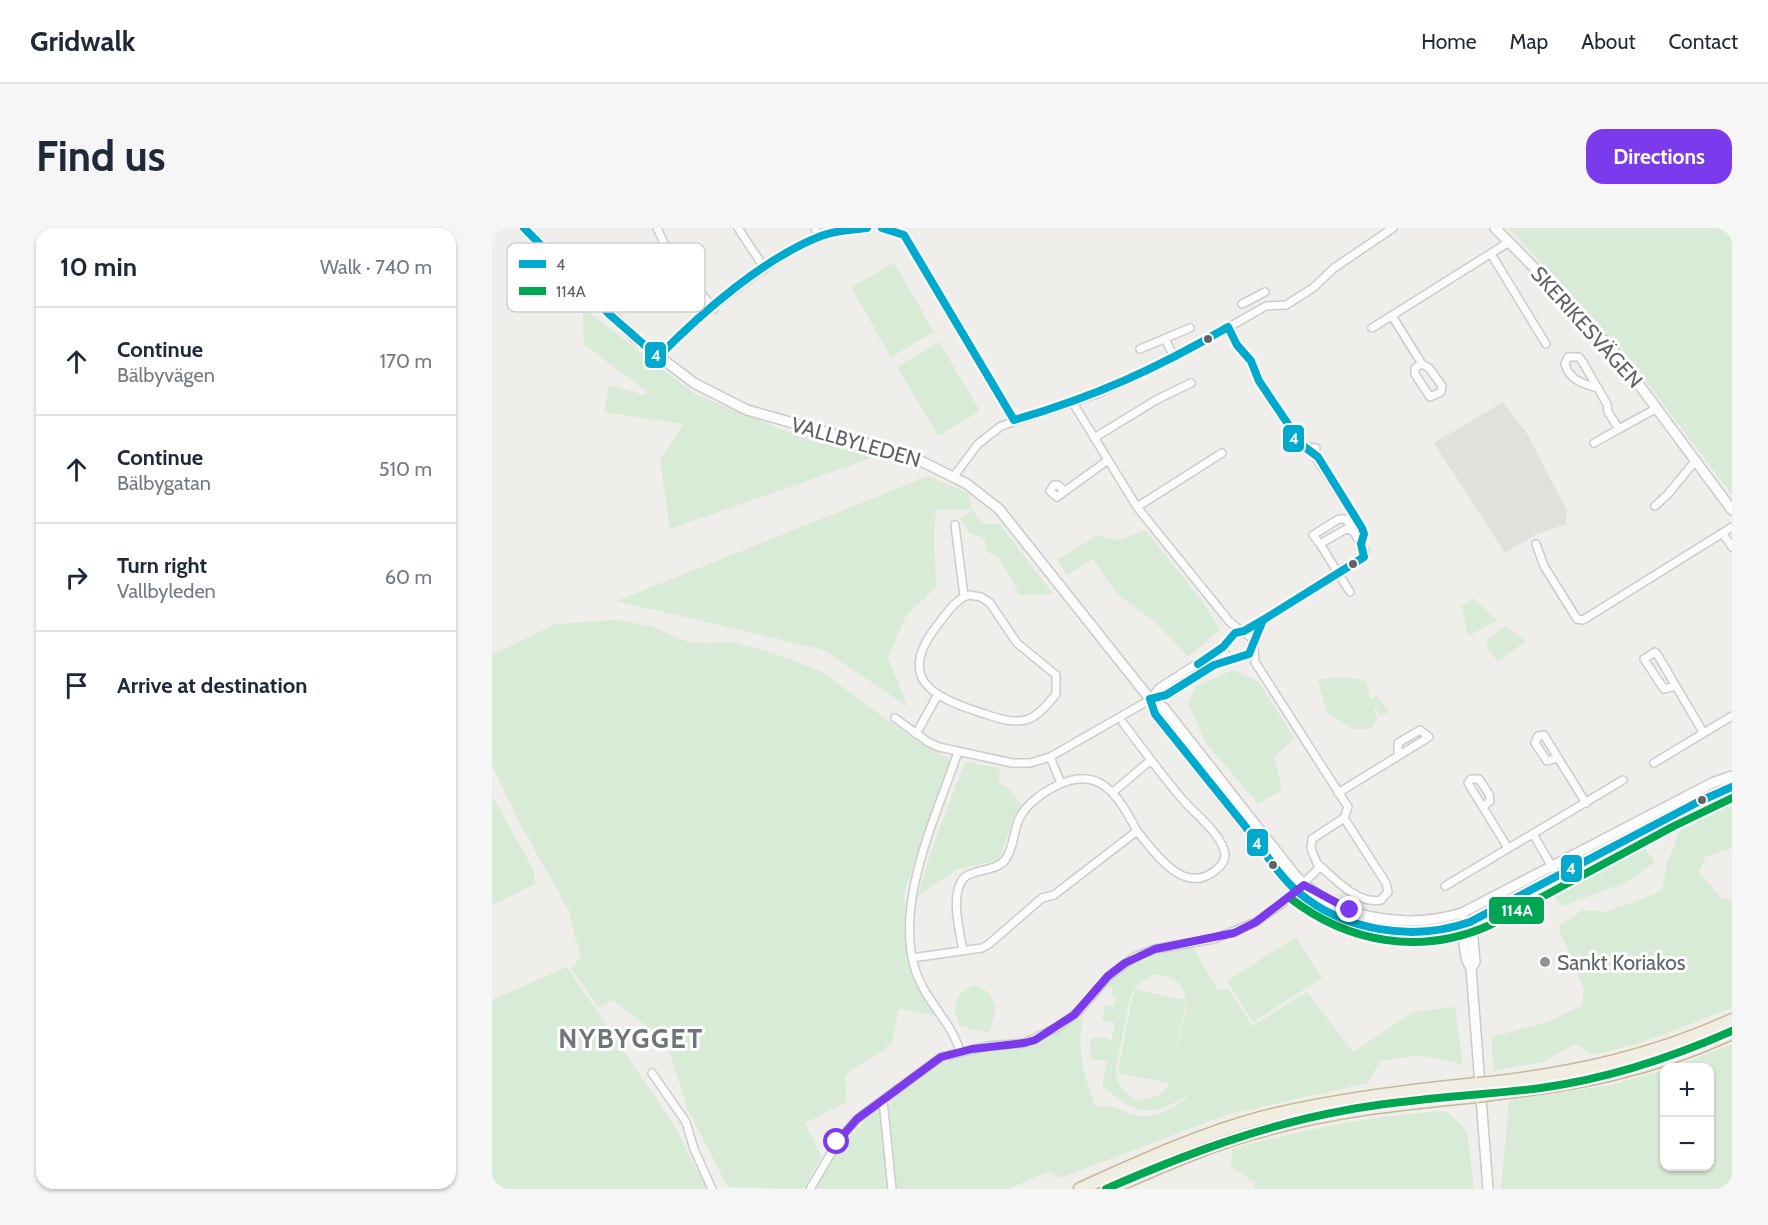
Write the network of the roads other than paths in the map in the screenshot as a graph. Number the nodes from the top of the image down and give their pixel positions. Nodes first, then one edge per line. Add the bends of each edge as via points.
1 (524, 228) edge
2 (657, 228) edge
3 (738, 228) edge
4 (815, 228) edge
5 (867, 228) edge
6 (882, 228) edge
7 (1393, 228) edge
8 (1495, 228) edge
9 (819, 237) junction
10 (1509, 242) junction
11 (539, 243) edge
12 (664, 243) edge
13 (1491, 254) junction
14 (765, 269) junction
15 (705, 298) edge
16 (1242, 304) dead end
17 (1266, 306) junction
18 (714, 309) junction
19 (607, 312) edge
20 (1392, 316) junction
21 (1228, 327) junction
22 (1190, 328) dead end
23 (1372, 328) dead end
24 (1165, 339) junction
25 (1546, 344) dead end
26 (1140, 349) dead end
27 (658, 357) junction
28 (1174, 357) junction
29 (1422, 364) junction
30 (1191, 383) dead end
31 (1598, 388) junction
32 (1073, 404) junction
33 (1657, 408) junction
34 (1014, 420) junction
35 (1618, 429) junction
36 (1094, 438) junction
37 (1594, 443) dead end
38 (1222, 453) dead end
39 (1108, 460) junction
40 (1696, 460) junction
41 (954, 476) junction
42 (1064, 491) dead end
43 (1655, 506) dead end
44 (1137, 507) junction
45 (1732, 510) edge
46 (955, 525) dead end
47 (1732, 527) edge
48 (1353, 531) junction
49 (1723, 534) junction
50 (1320, 544) junction
51 (1361, 544) junction
52 (1536, 544) dead end
53 (1732, 547) edge
54 (1338, 573) junction
55 (1350, 592) dead end
56 (964, 596) junction
57 (1263, 620) junction
58 (1229, 621) junction
59 (1242, 631) junction
60 (1254, 644) junction
61 (1224, 645) junction
62 (1239, 658) junction
63 (1231, 659) junction
64 (1255, 662) junction
65 (1675, 686) junction
66 (937, 696) junction
67 (1150, 699) junction
68 (1732, 716) edge
69 (895, 718) dead end
70 (1124, 723) dead end
71 (1703, 732) junction
72 (916, 734) junction
73 (957, 752) junction
74 (1398, 755) dead end
75 (1050, 757) junction
76 (1558, 758) dead end
77 (1151, 760) junction
78 (1654, 763) dead end
79 (1732, 776) edge
80 (1623, 780) dead end
81 (1061, 783) junction
82 (1732, 787) edge
83 (1113, 792) junction
84 (1338, 793) junction
85 (1586, 803) junction
86 (1483, 807) dead end
87 (1344, 818) junction
88 (1137, 831) junction
89 (1533, 834) junction
90 (1508, 848) junction
91 (1319, 865) junction
92 (1552, 867) junction
93 (1558, 877) junction
94 (1445, 886) dead end
95 (1300, 888) junction
96 (1462, 914) junction
97 (1466, 924) junction
98 (1450, 928) junction
99 (1465, 940) junction
100 (963, 951) junction
101 (912, 958) junction
102 (1471, 968) junction
103 (1732, 1020) edge
104 (1732, 1033) edge
105 (960, 1052) junction
106 (652, 1073) dead end
107 (1490, 1088) junction
108 (1477, 1090) junction
109 (883, 1100) junction
110 (712, 1189) edge
111 (810, 1189) edge
112 (892, 1189) edge
113 (1080, 1189) edge
114 (1109, 1189) edge
115 (1488, 1189) edge

1 - 11 main road, VALLBYLEDEN
2 - 12 street
3 - 14 street
4 - 9 street
5 - 9 street
6 - 34 street via 904,235
7 - 17 street via 1286,306
8 - 10 main road, SKERIKESVÄGEN
9 - 14 street
10 - 13 street
10 - 33 main road, SKERIKESVÄGEN via 1598,333
13 - 20 street
13 - 25 street
14 - 18 street
15 - 18 street
16 - 17 street via 1263,293
17 - 21 street
18 - 27 street
19 - 27 main road, VALLBYLEDEN
20 - 23 street
20 - 29 street
21 - 28 street
21 - 51 street via 1294,439 1313,448 1362,528
22 - 24 street
24 - 26 street
24 - 28 street
27 - 41 main road, VALLBYLEDEN via 694,383 747,410 911,456
28 - 32 street
29 - 29 street via 1442,386 1436,396 1430,397 1415,374 1415,368
30 - 36 street
31 - 31 street via 1579,357 1568,357 1565,364 1570,375
31 - 35 street
32 - 34 street
32 - 36 street
33 - 35 street
33 - 40 main road, SKERIKESVÄGEN
34 - 41 street via 986,436
35 - 37 street
36 - 39 street
38 - 44 street
39 - 42 street
39 - 44 street
40 - 43 street
40 - 45 main road, SKERIKESVÄGEN
41 - 67 main road, VALLBYLEDEN via 999,509
44 - 58 street
46 - 56 street
47 - 49 street
48 - 50 street via 1346,529
48 - 50 street via 1346,519 1339,519 1313,535
48 - 51 street
49 - 52 street via 1580,620 1544,566
49 - 53 street
50 - 54 street
51 - 54 street via 1364,557
54 - 55 street
54 - 57 street
56 - 66 street via 934,629 920,655 922,678
56 - 66 street via 981,597 994,608 1017,643 1052,669 1058,688 1038,714 1020,721 1002,719
57 - 59 street
57 - 60 street
58 - 59 street
58 - 61 street
59 - 60 street
59 - 61 street
60 - 62 street via 1250,654
60 - 64 street
61 - 63 street via 1224,653
61 - 67 street via 1159,688
62 - 63 street
62 - 64 street
63 - 67 street via 1166,695
64 - 84 street
65 - 65 street via 1657,654 1644,659 1664,689
65 - 71 street
66 - 72 street
67 - 75 street
67 - 95 main road, VALLBYLEDEN via 1155,714
68 - 71 street
69 - 72 street
70 - 77 street
71 - 78 street
72 - 73 street
73 - 75 street via 1012,764
73 - 101 street via 909,902
74 - 84 street
75 - 81 street
76 - 85 street
77 - 83 street
77 - 88 street via 1220,841 1226,852 1223,863 1212,874 1184,878 1162,862
79 - 92 main road, VALLBYLEDEN
80 - 85 street
81 - 83 street via 1083,778 1098,781
81 - 100 street via 1045,792 1020,816 1008,857 1002,863 961,881 958,893
82 - 93 main road, VALLBYLEDEN
83 - 88 street
84 - 87 street via 1348,807
85 - 89 street
86 - 90 street
87 - 91 street via 1312,839 1311,849
87 - 91 street via 1388,892 1381,900 1368,901
88 - 100 street via 1054,894 1042,898 989,944
89 - 90 street
89 - 92 street
90 - 94 street
91 - 95 street
92 - 93 street
92 - 96 main road, VALLBYLEDEN
93 - 97 main road, VALLBYLEDEN
95 - 96 main road, VALLBYLEDEN via 1377,918 1423,921
95 - 98 main road, VALLBYLEDEN via 1310,902 1338,917 1384,931 1420,933
95 - 105 street via 1256,922 1234,933 1155,949 1125,963 1108,976 1074,1015 1035,1040
96 - 97 main road
97 - 98 main road, VALLBYLEDEN
97 - 99 main road
97 - 102 main road via 1472,928 1475,962
98 - 99 main road
99 - 102 main road
100 - 101 street
101 - 105 street via 920,982 957,1040
102 - 115 main road
103 - 107 highway via 1624,1060
104 - 107 highway via 1612,1076 1555,1087
105 - 109 street via 941,1057
106 - 110 street via 686,1122
107 - 108 highway, bridge
108 - 113 highway via 1346,1099 1263,1118 1184,1143
108 - 114 highway via 1343,1111 1274,1127 1206,1148
109 - 111 street via 846,1131
109 - 112 street

